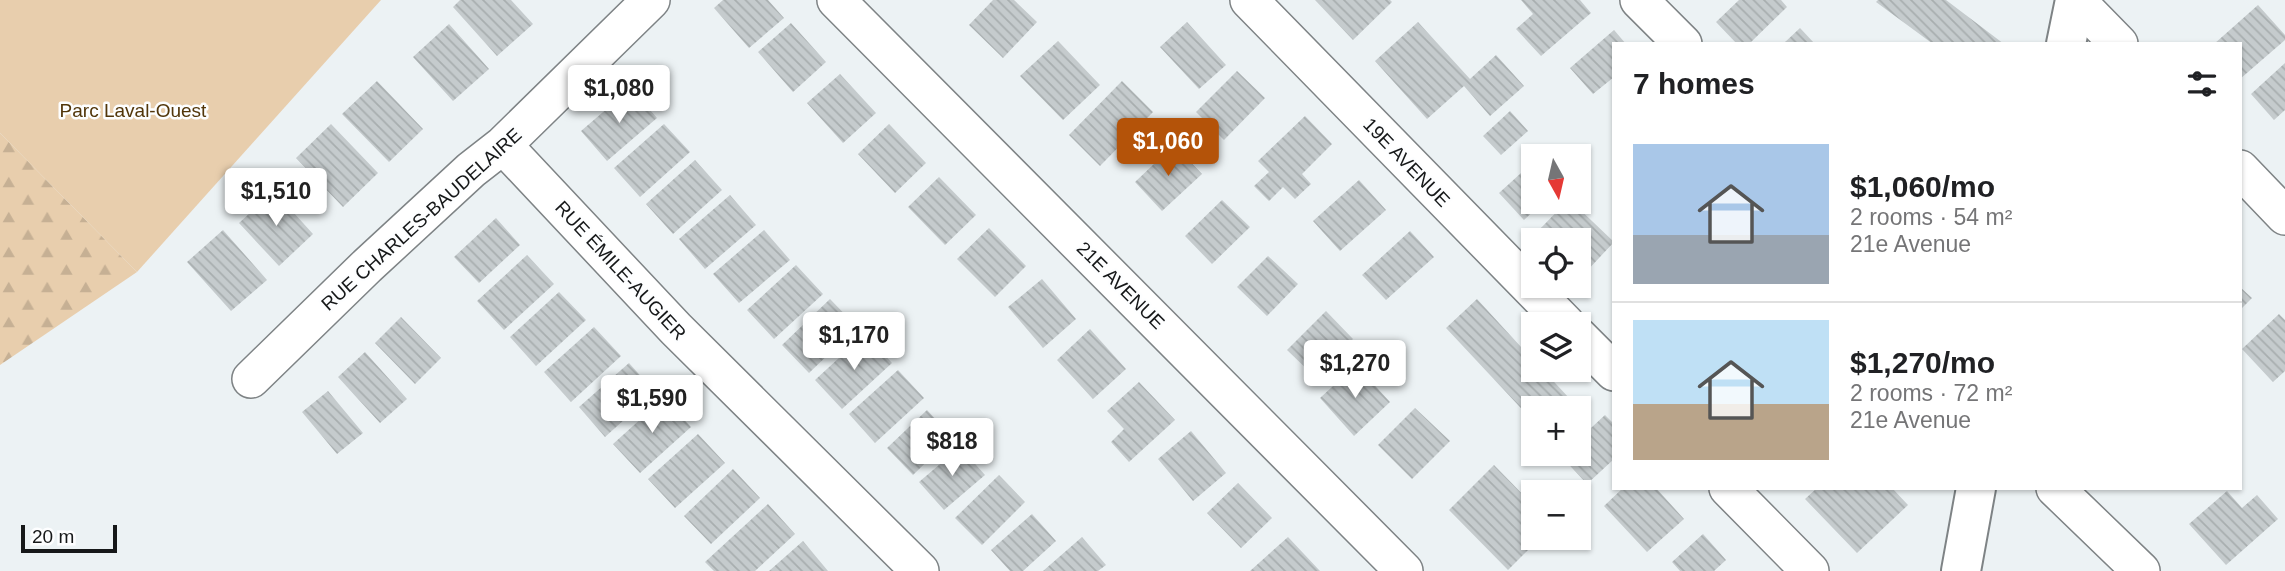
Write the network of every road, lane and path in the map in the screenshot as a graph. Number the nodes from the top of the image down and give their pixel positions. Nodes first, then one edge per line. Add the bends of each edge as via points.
1 (651, 0) edge
2 (836, 0) edge
3 (1249, 0) edge
4 (1639, 0) edge
5 (2076, 0) edge
6 (1681, 42) edge
7 (2066, 42) edge
8 (2117, 42) edge
9 (503, 145) junction
10 (2242, 171) edge
11 (2285, 216) edge
12 (1554, 312) edge
13 (1591, 349) edge
14 (1612, 370) edge
15 (251, 379) dead end
16 (1730, 490) edge
17 (1976, 490) edge
18 (2057, 490) edge
19 (920, 571) edge
20 (1404, 571) edge
21 (1810, 571) edge
22 (1961, 571) edge
23 (2141, 571) edge

1 - 9 street, RUE CHARLES-BAUDELAIRE
2 - 20 street, 21E AVENUE
3 - 12 street, 19E AVENUE
4 - 6 street
5 - 7 street
5 - 8 street
9 - 15 street, RUE CHARLES-BAUDELAIRE via 395,240
9 - 19 street, RUE ÉMILE-AUGIER via 676,329
10 - 11 street
13 - 14 street
16 - 21 street
17 - 22 street
18 - 23 street

